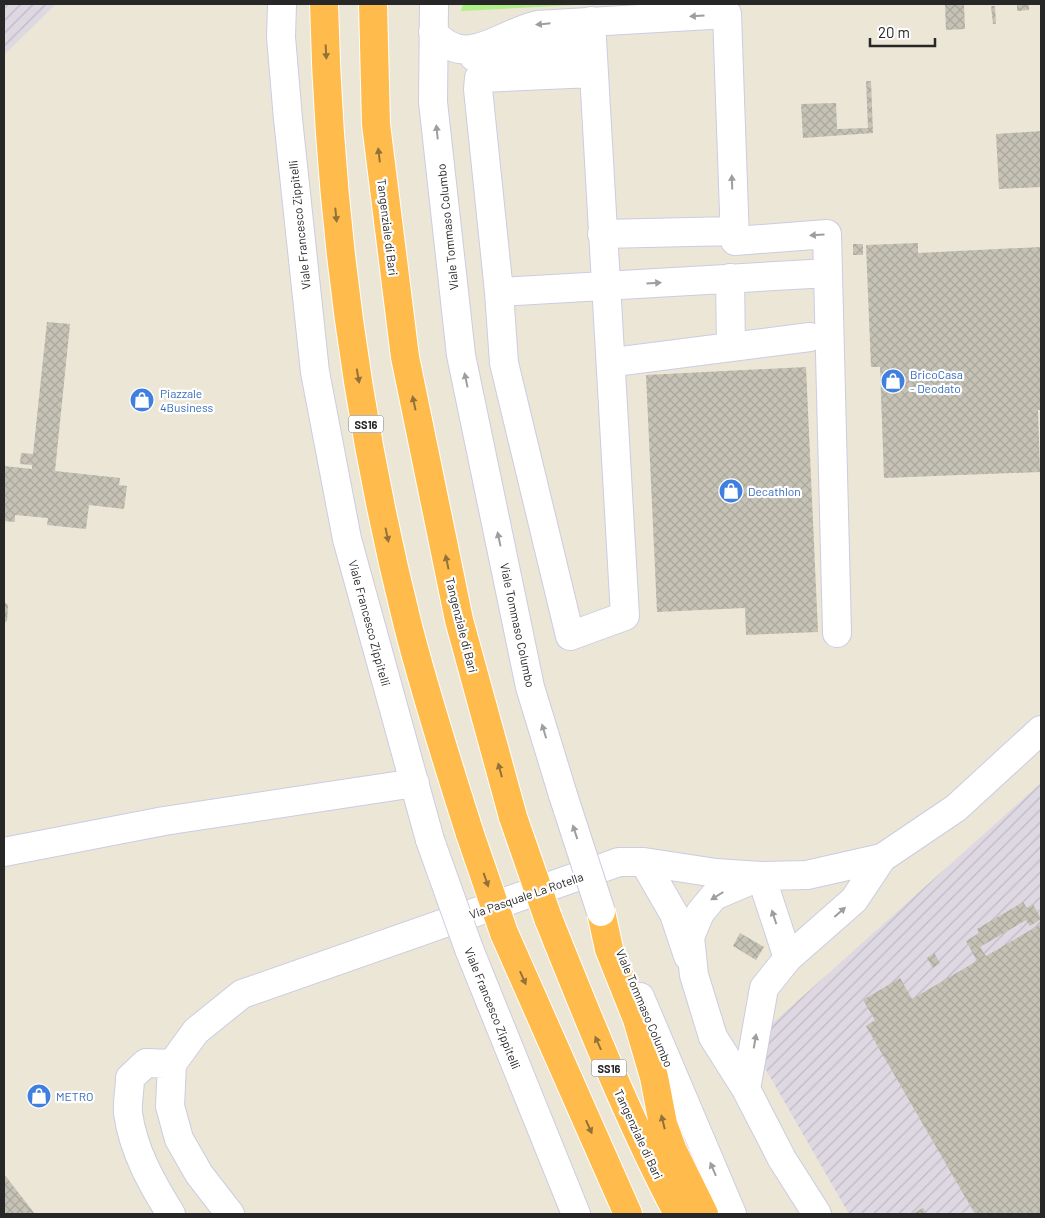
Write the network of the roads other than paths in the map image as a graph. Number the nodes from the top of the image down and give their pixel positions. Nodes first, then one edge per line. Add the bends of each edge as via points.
1 (282, 4) edge
2 (324, 4) edge
3 (373, 4) edge
4 (434, 4) edge
5 (727, 9) edge
6 (591, 21) junction
7 (433, 32) junction
8 (432, 60) junction
9 (592, 61) junction
10 (734, 231) junction
11 (602, 234) junction
12 (828, 273) junction
13 (730, 278) junction
14 (606, 286) junction
15 (499, 292) junction
16 (810, 338) dead end
17 (731, 347) junction
18 (622, 361) dead end
19 (837, 633) dead end
20 (1041, 730) edge
21 (415, 783) junction
22 (4, 852) edge
23 (882, 858) junction
24 (644, 862) junction
25 (761, 876) junction
26 (601, 912) junction
27 (788, 958) junction
28 (694, 975) junction
29 (172, 1064) junction
30 (746, 1089) junction
31 (171, 1214) edge
32 (230, 1214) edge
33 (576, 1214) edge
34 (628, 1214) edge
35 (678, 1214) edge
36 (704, 1214) edge
37 (732, 1214) edge
38 (817, 1214) edge

1 - 21 street, Viale Francesco Zippitelli via 281,37 288,119 315,372 346,539
2 -> 34 highway, SS16, bridge via 334,193 343,274 370,448 408,626 470,834 504,933
35 -> 3 highway, Tangenziale di Bari / SS16, bridge via 654,1169 593,1031 548,918 513,817 459,620 405,357 376,124
4 - 7 street, Viale Tommaso Columbo
5 -> 6 street
10 -> 5 street
6 -> 7 street via 524,28 473,50 462,51 449,48
6 - 9 street
7 - 8 street, Viale Tommaso Columbo
8 - 9 street
26 -> 8 street, Viale Tommaso Columbo, bridge via 530,687 461,355 433,102
9 - 11 street
9 - 15 street via 479,78
10 - 11 street
12 -> 10 street via 827,234 734,241
11 - 14 street
12 - 13 street
12 - 19 street
14 -> 13 street
13 - 17 street
14 - 15 street
14 - 15 street via 625,616 570,636 504,363
16 - 17 street
17 - 18 street
20 - 23 street, Via Pasquale La Rotella via 956,808
21 - 22 street via 164,821
21 - 33 street, Viale Francesco Zippitelli, bridge via 430,840 469,949
23 - 25 street, Via Pasquale La Rotella via 806,875
27 -> 23 street via 854,900
24 - 25 street, Via Pasquale La Rotella
24 - 28 street via 674,914
24 - 29 street, Via Pasquale La Rotella via 619,862 242,994 196,1031
27 -> 25 street
25 -> 28 street via 714,896 700,913 690,937
36 -> 26 highway via 672,1151 637,1019 609,949
37 -> 26 street, Viale Tommaso Columbo via 619,946
30 -> 27 street via 764,988
28 - 30 street via 712,1037
29 - 31 street via 146,1063 130,1078 128,1112 136,1147
29 - 32 street via 170,1106 179,1139 199,1174
30 - 38 street via 782,1158

